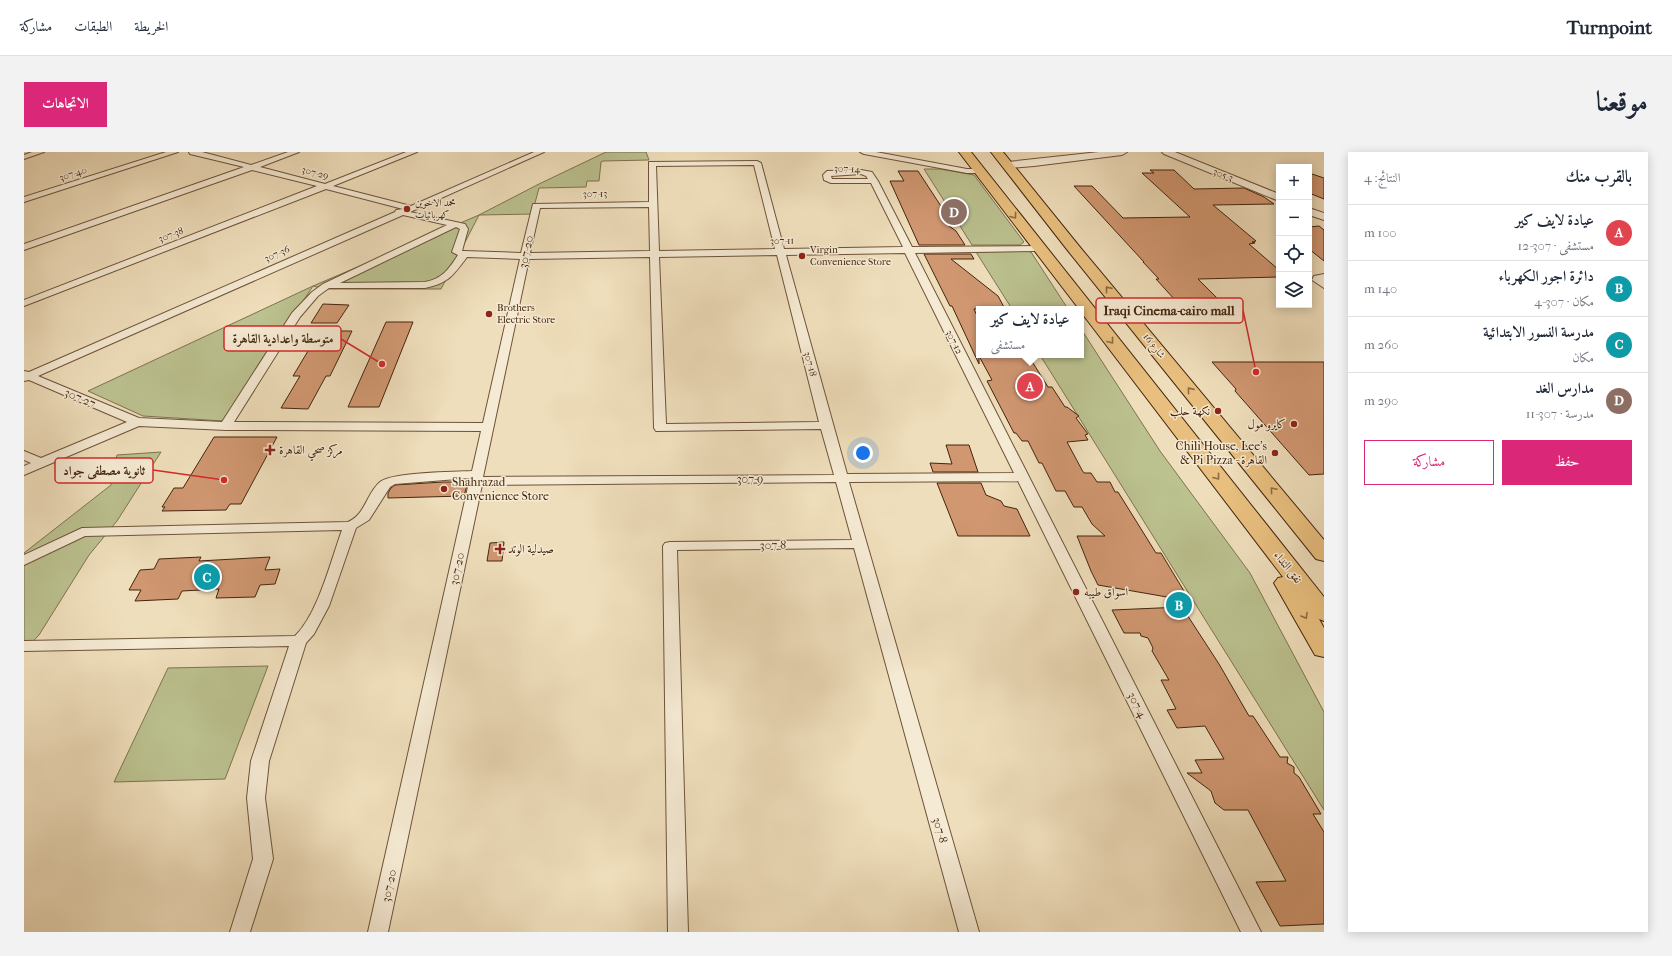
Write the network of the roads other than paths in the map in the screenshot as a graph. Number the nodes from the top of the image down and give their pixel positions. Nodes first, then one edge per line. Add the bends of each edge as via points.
1 (40, 152) edge
2 (174, 152) edge
3 (193, 152) edge
4 (295, 152) edge
5 (413, 152) edge
6 (540, 152) edge
7 (864, 152) edge
8 (965, 152) edge
9 (997, 152) edge
10 (1122, 152) edge
11 (1167, 152) edge
12 (24, 157) edge
13 (1008, 165) junction
14 (252, 167) junction
15 (979, 171) junction
16 (874, 181) junction
17 (326, 186) junction
18 (1015, 195) junction
19 (1276, 197) edge
20 (24, 200) edge
21 (653, 204) junction
22 (536, 206) joint
23 (410, 208) junction
24 (399, 212) junction
25 (1312, 212) edge
26 (1324, 217) edge
27 (456, 224) junction
28 (24, 247) edge
29 (1038, 248) junction
30 (908, 250) junction
31 (780, 252) junction
32 (464, 254) junction
33 (655, 254) junction
34 (526, 256) junction
35 (1324, 277) edge
36 (1324, 285) edge
37 (326, 286) junction
38 (24, 304) edge
39 (1083, 306) edge
40 (1084, 307) edge
41 (25, 376) edge
42 (137, 422) junction
43 (826, 425) junction
44 (226, 426) junction
45 (488, 427) junction
46 (24, 455) edge
47 (41, 463) junction
48 (24, 471) edge
49 (477, 477) junction
50 (1022, 478) junction
51 (841, 479) junction
52 (1298, 520) junction
53 (1251, 522) junction
54 (350, 526) junction
55 (860, 544) junction
56 (1324, 547) edge
57 (1324, 554) edge
58 (24, 561) edge
59 (1324, 613) edge
60 (298, 641) junction
61 (24, 646) edge
62 (1324, 649) edge
63 (240, 932) edge
64 (378, 932) edge
65 (678, 932) edge
66 (969, 932) edge
67 (1251, 932) edge

1 - 12 street
2 - 20 street, 307-40
3 - 14 street, 307-29
4 - 14 street
5 - 17 street
6 - 23 street, 307-36
7 - 15 street
8 - 15 main road, شارع 16
9 - 13 main road, شارع 16
10 - 13 street
11 - 19 street, 305-3
13 - 18 main road, شارع 16
14 - 17 street, 307-29
14 - 28 street
15 - 18 main road, شارع 16
16 - 16 street, 307-14 via 870,174 864,172 827,175 831,181
16 - 30 street, 307-14
17 - 23 street, 307-29
17 - 38 street, 307-38
18 -> 29 main road, شارع 16
52 -> 18 main road, شارع 16
21 - 22 street, 307-13
21 - 31 street, 307-18 via 650,162 757,163
21 - 33 street, 307-18
22 - 34 street, 307-20
23 - 24 street, 307-36
24 - 27 street
24 - 41 street, 307-36
25 - 26 street
27 - 32 street via 464,229 457,252
27 - 37 street
29 - 30 street, 307-11
29 -> 39 main road, شارع 16
30 - 31 street, 307-11
30 - 50 street, 307-12
31 - 33 street, 307-11
31 - 43 street, 307-18
32 - 34 street, 307-11
32 - 37 street via 448,277 439,282 425,285
33 - 34 street, 307-11
33 - 43 street, 307-18 via 660,428
34 - 45 street, 307-20
35 - 36 street via 1317,278
37 - 44 street via 296,315
40 -> 53 main road, شارع 16
41 - 42 street, 307-27
42 - 44 street
42 - 47 street
43 - 51 street
44 - 45 street
45 - 49 street, 307-20
46 - 47 street
47 - 48 street
49 - 51 street, 307-9
49 - 54 street, 307-9 via 392,480 381,488 365,518 359,524
49 - 64 street, 307-20
50 - 51 street, 307-9
50 - 67 street, 307-4
51 - 55 street
52 - 56 main road
52 - 57 main road
53 - 59 main road, نفق النداء
53 -> 62 main road
54 - 58 street via 82,532
54 - 60 street via 320,610 305,635
55 - 65 street, 307-8 via 670,546
55 - 66 street, 307-8
60 - 61 street
60 - 63 street via 260,761 256,798 263,859

